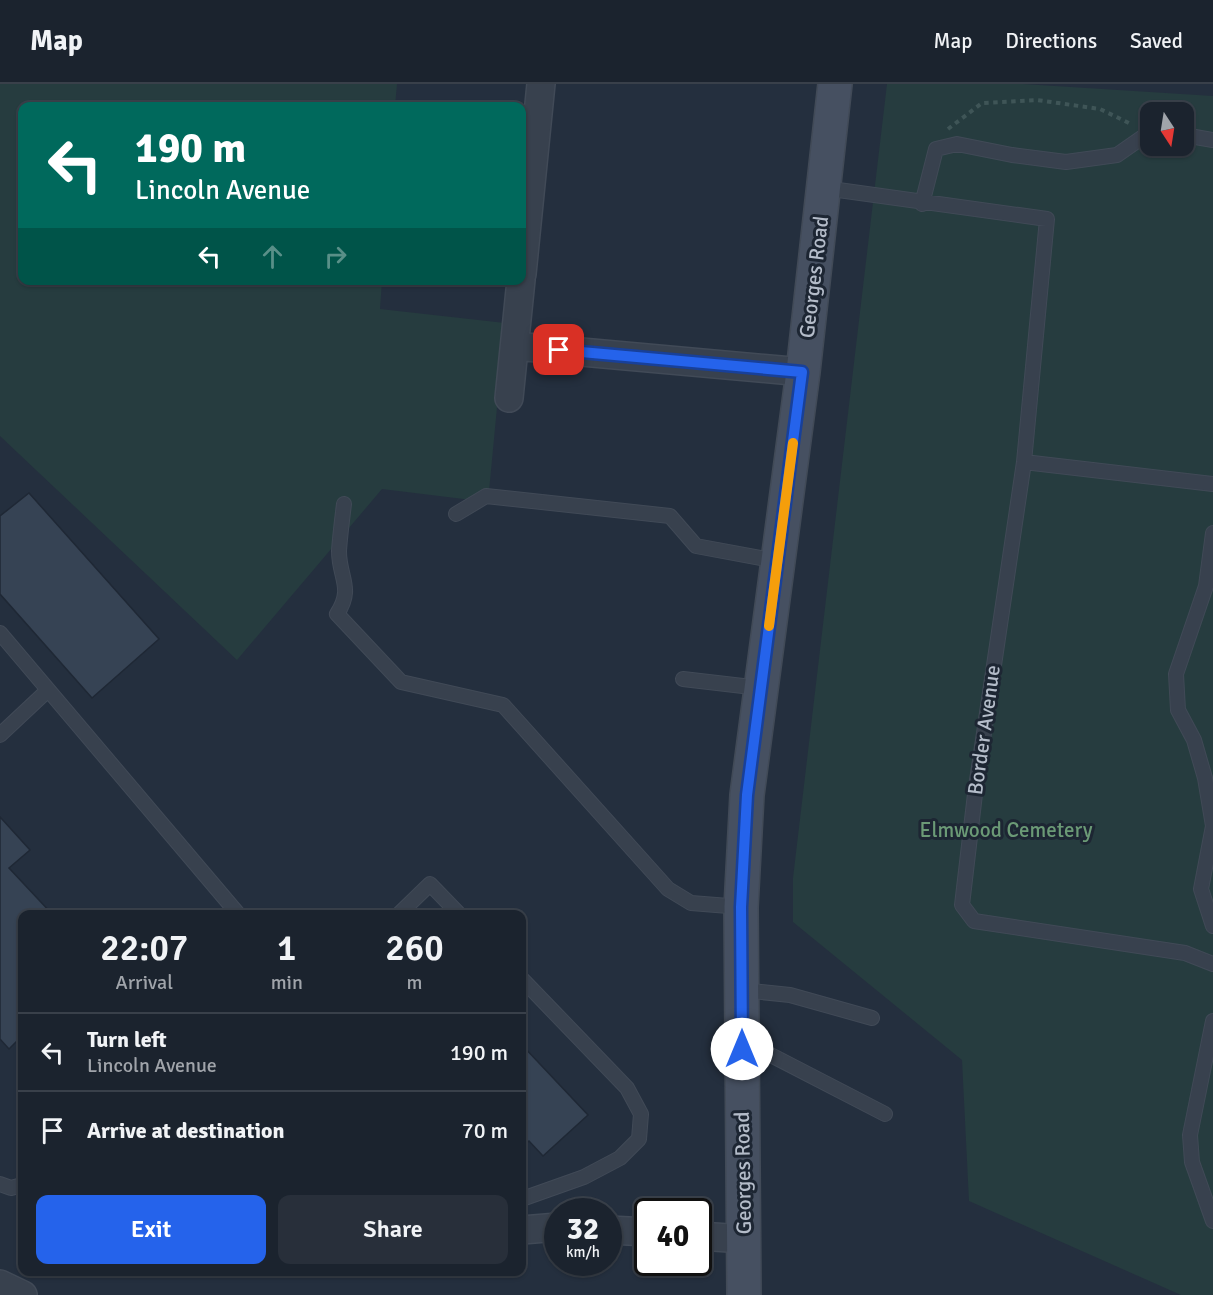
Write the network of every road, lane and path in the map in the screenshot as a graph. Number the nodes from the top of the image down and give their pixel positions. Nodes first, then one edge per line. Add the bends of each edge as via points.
1 (541, 84) edge
2 (834, 84) edge
3 (1140, 128) edge
4 (1194, 137) edge
5 (1140, 138) edge
6 (1213, 140) edge
7 (936, 149) junction
8 (824, 188) junction
9 (922, 204) junction
10 (526, 234) edge
11 (521, 285) edge
12 (515, 346) junction
13 (802, 372) junction
14 (509, 398) dead end
15 (1024, 462) junction
16 (1213, 484) edge
17 (344, 504) dead end
18 (456, 514) dead end
19 (1213, 533) edge
20 (777, 561) junction
21 (0, 633) edge
22 (683, 679) dead end
23 (760, 688) junction
24 (48, 690) junction
25 (0, 735) edge
26 (1211, 809) edge
27 (741, 907) junction
28 (235, 910) edge
29 (403, 910) edge
30 (455, 910) edge
31 (1213, 926) edge
32 (1213, 964) edge
33 (526, 983) edge
34 (741, 997) junction
35 (872, 1018) dead end
36 (1213, 1021) edge
37 (742, 1049) junction
38 (885, 1114) dead end
39 (0, 1184) edge
40 (18, 1186) edge
41 (526, 1198) edge
42 (1213, 1221) edge
43 (544, 1228) edge
44 (526, 1230) edge
45 (712, 1237) edge
46 (744, 1239) junction
47 (0, 1284) edge
48 (23, 1295) edge
49 (744, 1295) edge

1 - 10 street
2 - 8 street, Georges Road
3 - 7 path via 1100,109 1036,100 982,103 950,124
4 - 6 lane
5 - 7 lane via 1117,155 1066,162 957,144
7 - 9 lane
8 - 9 lane
8 - 13 street, Georges Road
9 - 15 lane, Border Avenue via 1047,219
11 - 12 street
12 - 13 street
12 - 14 street
13 - 20 street, Georges Road
15 - 16 lane
15 - 32 lane, Border Avenue via 975,794 963,905 974,921 1185,953
17 - 27 lane via 339,553 346,583 345,601 337,614 401,682 503,705 668,889 691,903
18 - 20 lane via 486,496 670,516 696,546
19 - 26 lane via 1206,586 1176,674 1178,710 1194,740
20 - 23 street, Georges Road
21 - 24 lane
22 - 23 lane
23 - 27 street, Georges Road via 747,795
24 - 25 lane
24 - 28 lane
26 - 31 lane via 1213,826 1201,888
27 - 34 street, Georges Road
29 - 30 lane via 430,884
33 - 41 lane via 627,1088 641,1114 639,1139 620,1158 584,1177
34 - 35 lane via 790,995
34 - 37 street, Georges Road
36 - 42 lane via 1190,1135 1192,1162
37 - 38 lane via 763,1051
37 - 46 street, Georges Road
39 - 40 lane
43 - 44 street
45 - 46 street
46 - 49 street, Georges Road
47 - 48 street

